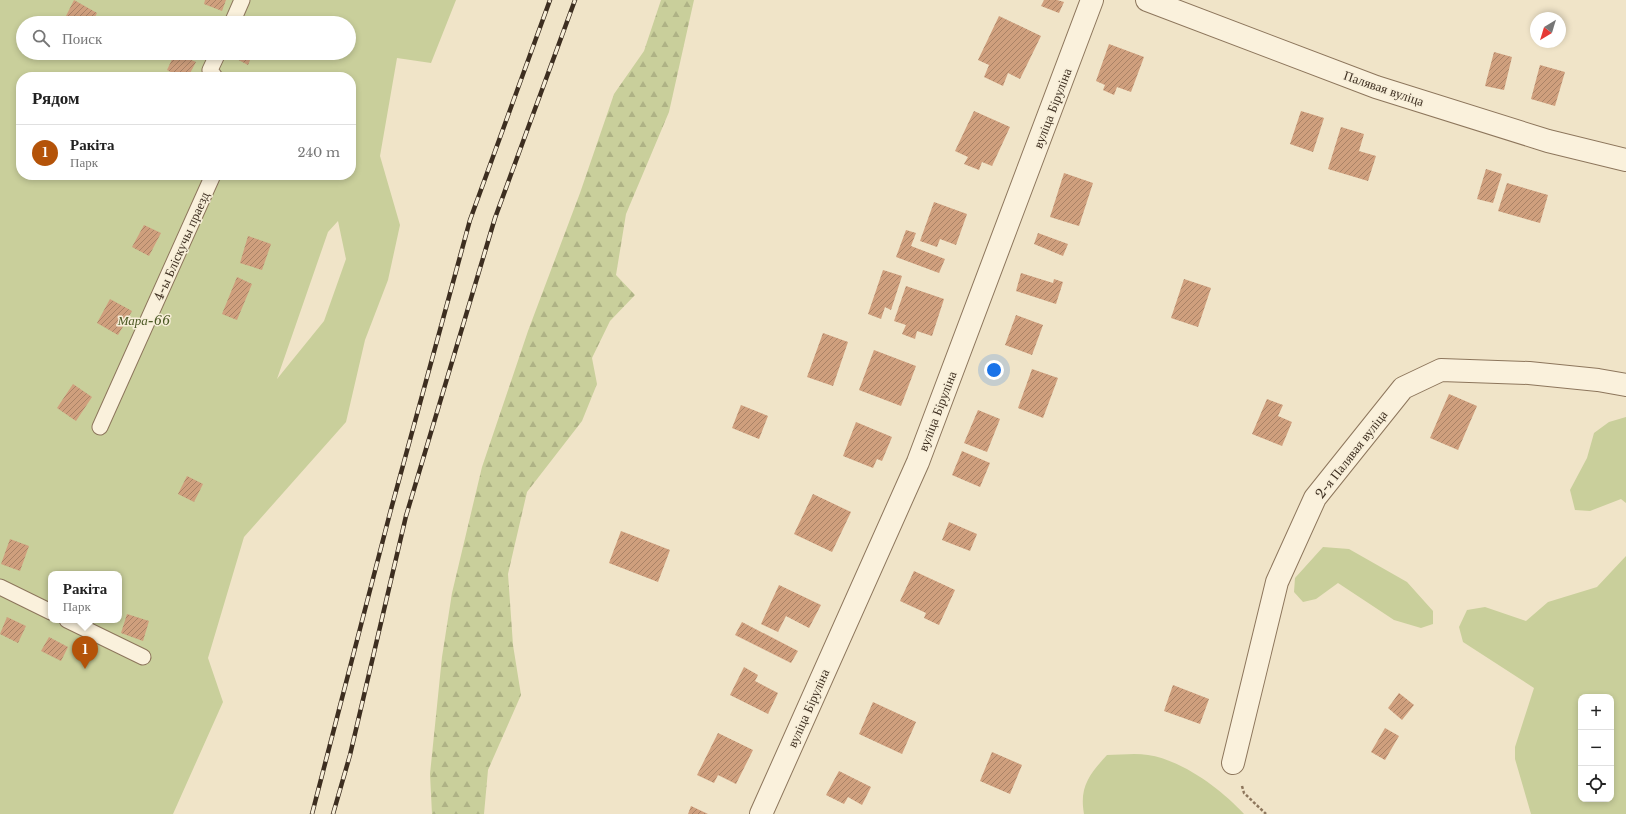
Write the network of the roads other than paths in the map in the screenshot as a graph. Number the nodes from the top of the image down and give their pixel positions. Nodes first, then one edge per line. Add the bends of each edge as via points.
1 (242, 0) edge
2 (1092, 0) edge
3 (1147, 0) edge
4 (235, 16) edge
5 (215, 60) edge
6 (211, 72) edge
7 (1626, 160) edge
8 (211, 180) edge
9 (1626, 386) edge
10 (100, 427) dead end
11 (0, 587) edge
12 (48, 611) edge
13 (73, 623) edge
14 (143, 658) dead end
15 (1233, 764) road end
16 (761, 814) edge

1 - 4 lane
2 - 16 street, вуліца Біруліна via 918,462
3 - 7 street, Палявая вуліца via 1376,86 1548,141
5 - 6 lane
8 - 10 lane, 4-ы Бліскучы праезд
9 - 15 street, 2-я Палявая вуліца via 1598,380 1529,373 1441,370 1403,388 1315,498 1277,582
11 - 12 lane
13 - 14 lane

